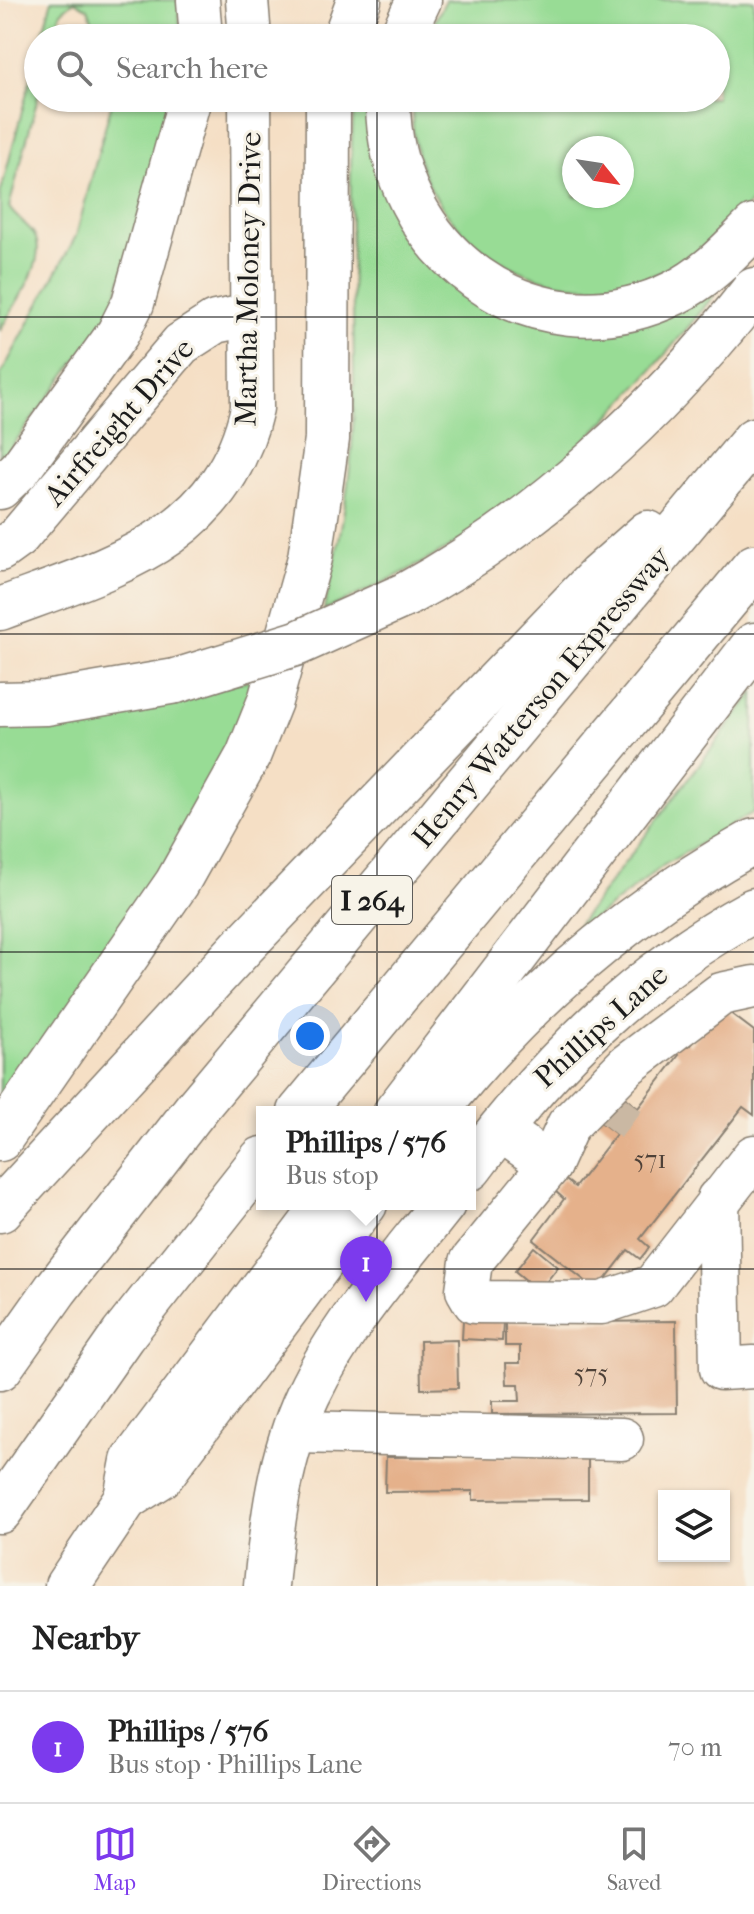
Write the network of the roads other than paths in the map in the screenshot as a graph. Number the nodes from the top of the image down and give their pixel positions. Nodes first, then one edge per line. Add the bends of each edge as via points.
1 (198, 0) edge
2 (247, 0) edge
3 (340, 0) edge
4 (359, 0) edge
5 (419, 0) edge
6 (200, 24) edge
7 (249, 24) edge
8 (332, 24) edge
9 (350, 24) edge
10 (408, 24) edge
11 (186, 112) edge
12 (250, 112) edge
13 (330, 112) edge
14 (389, 112) edge
15 (754, 227) edge
16 (754, 290) edge
17 (250, 315) junction
18 (754, 439) edge
19 (0, 488) edge
20 (0, 550) edge
21 (754, 567) edge
22 (0, 609) edge
23 (754, 645) edge
24 (0, 704) edge
25 (754, 841) edge
26 (754, 910) edge
27 (754, 987) edge
28 (638, 1058) junction
29 (305, 1106) edge
30 (401, 1106) edge
31 (441, 1106) edge
32 (499, 1129) junction
33 (0, 1139) edge
34 (554, 1155) junction
35 (754, 1156) edge
36 (476, 1160) edge
37 (256, 1167) edge
38 (718, 1199) junction
39 (0, 1210) edge
40 (321, 1210) edge
41 (360, 1210) edge
42 (438, 1210) edge
43 (754, 1367) edge
44 (0, 1368) edge
45 (295, 1432) junction
46 (622, 1439) dead end
47 (126, 1498) junction
48 (0, 1511) edge
49 (67, 1586) edge
50 (266, 1586) edge

1 - 6 street
2 - 7 street
3 - 8 main road
4 - 9 main road
5 - 10 main road
11 - 19 street via 133,303 118,333 20,469
12 - 17 street, Martha Moloney Drive
13 - 33 main road via 327,439 310,558 270,701 236,779 177,883
14 - 15 main road via 398,177 439,245 476,277 541,308 607,312 674,293 710,271
16 - 24 main road, bridge via 683,371 574,479 512,528 405,595 298,643 176,681 46,703
17 - 20 street, Airfreight Drive via 215,322 181,344 18,537
17 - 22 street, Martha Moloney Drive via 252,408 229,474 210,500 187,523 124,558
18 - 39 main road via 598,577 242,947
18 - 44 main road, Henry Watterson Expressway / I 264 via 199,1105
21 - 29 main road, I 264
23 - 30 main road
25 - 31 main road via 656,900 583,957 509,1025
26 - 32 main road, Phillips Lane via 676,959 620,1003 571,1046
27 - 28 street via 721,994
28 - 34 street via 568,1125
28 - 34 street via 614,1111 588,1138
32 - 34 street
32 - 36 main road, Phillips Lane
34 - 38 street via 471,1262 467,1290 474,1302 602,1303 653,1286
35 - 38 street
37 - 48 main road via 123,1335
38 - 43 street via 721,1369
40 - 47 main road via 133,1461
41 - 47 main road via 161,1476
42 - 45 main road via 354,1318 309,1394
45 - 46 street
45 - 50 main road via 273,1518
47 - 49 main road

